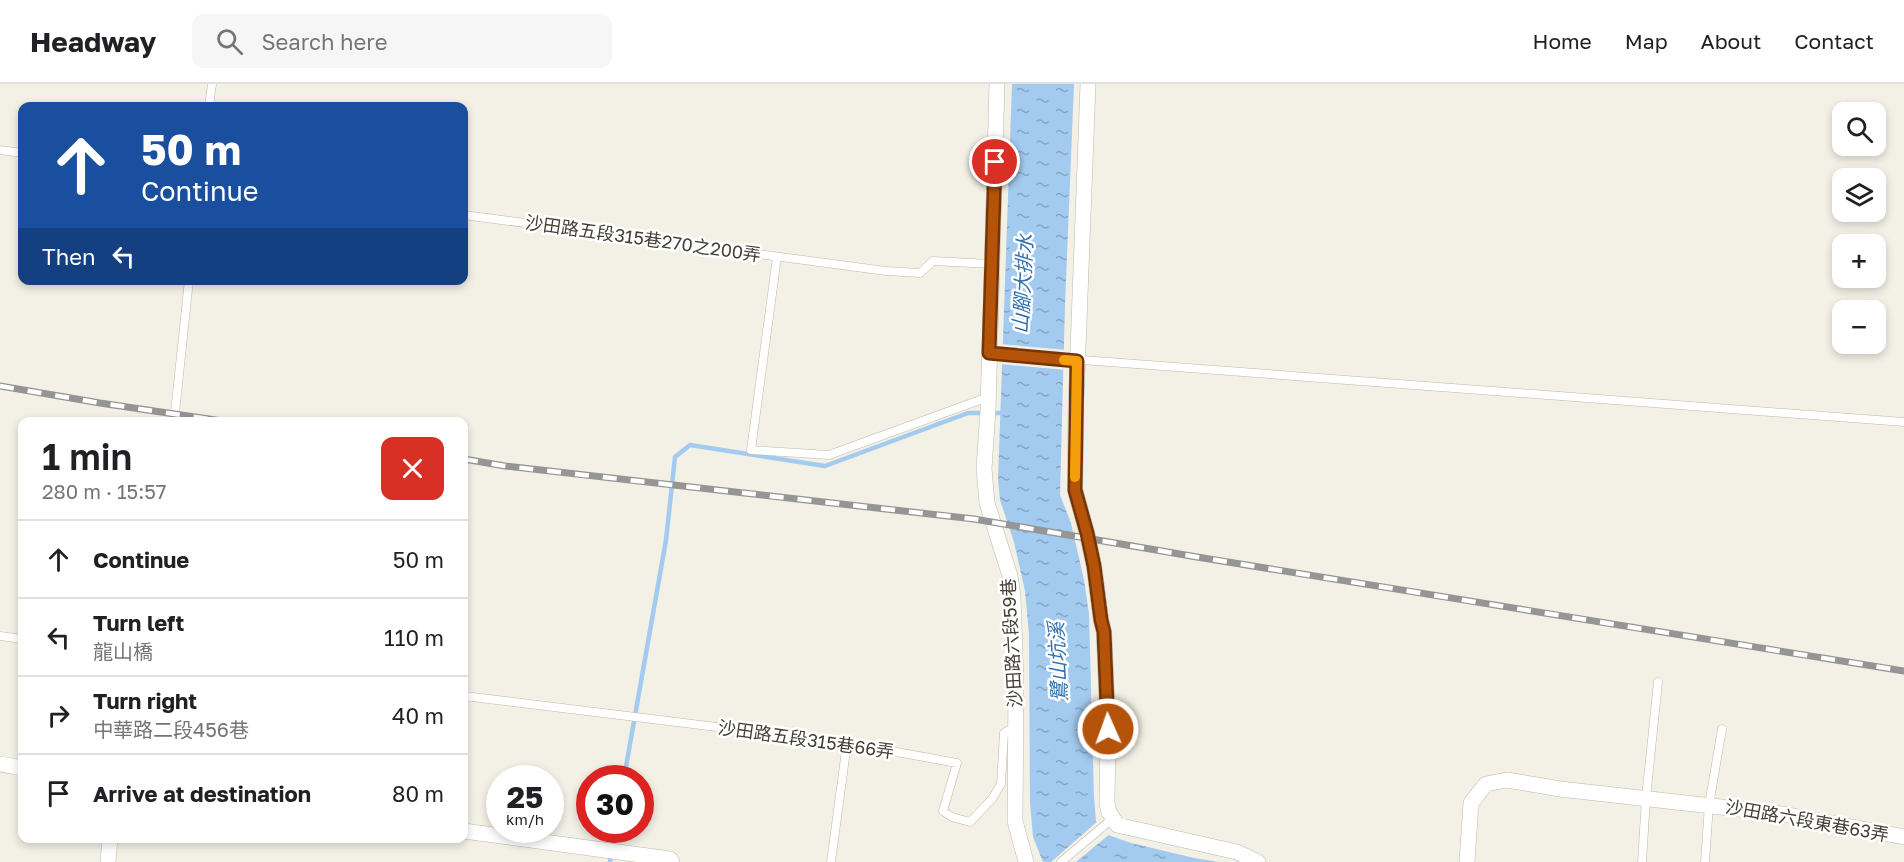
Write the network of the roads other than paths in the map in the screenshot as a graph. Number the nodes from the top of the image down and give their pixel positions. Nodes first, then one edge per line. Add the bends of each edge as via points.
1 (212, 84) edge
2 (997, 84) edge
3 (1088, 84) edge
4 (210, 102) edge
5 (0, 150) edge
6 (18, 152) edge
7 (468, 216) edge
8 (777, 257) junction
9 (991, 264) junction
10 (188, 285) edge
11 (989, 353) junction
12 (1077, 361) junction
13 (988, 397) junction
14 (175, 417) edge
15 (1904, 422) edge
16 (0, 636) edge
17 (18, 638) edge
18 (1658, 682) dead end
19 (468, 696) edge
20 (1016, 726) junction
21 (1722, 729) dead end
22 (847, 743) junction
23 (0, 764) edge
24 (18, 767) edge
25 (1646, 798) junction
26 (1709, 805) junction
27 (1112, 819) junction
28 (468, 832) edge
29 (1904, 837) edge
30 (110, 843) edge
31 (108, 862) edge
32 (672, 862) edge
33 (831, 862) edge
34 (1026, 862) edge
35 (1061, 862) edge
36 (1258, 862) edge
37 (1467, 862) edge
38 (1642, 862) edge
39 (1706, 862) edge

1 - 4 lane
2 - 9 street, 沙田路六段59巷
3 - 12 street
5 - 6 lane
7 - 8 lane, 沙田路五段315巷270之200弄
8 - 9 lane via 920,273 933,261
8 - 13 lane, 沙田路五段315巷270之200弄 via 751,450 829,455
9 - 11 street, 沙田路六段59巷
10 - 14 lane
11 - 12 lane
11 - 13 street, 沙田路六段59巷
12 - 15 lane
12 - 27 street via 1075,490 1094,566 1104,632 1107,803
13 - 20 street, 沙田路六段59巷 via 984,483 1013,596
16 - 17 lane
18 - 25 lane
19 - 22 lane, 沙田路五段315巷66弄
20 - 22 lane, 沙田路五段315巷66弄 via 1004,733 1001,784 970,822 943,811 957,762
20 - 34 street, 沙田路六段59巷 via 1015,820
21 - 26 lane
22 - 33 lane
23 - 24 street
25 - 26 street, 沙田路六段東巷63弄
25 - 37 street, 沙田路六段東巷63弄 via 1507,780 1486,784 1472,802
25 - 38 lane
26 - 29 street, 沙田路六段東巷63弄 via 1783,814
26 - 39 lane
27 - 35 lane
27 - 36 street via 1117,825 1237,852
28 - 32 street
30 - 31 street

